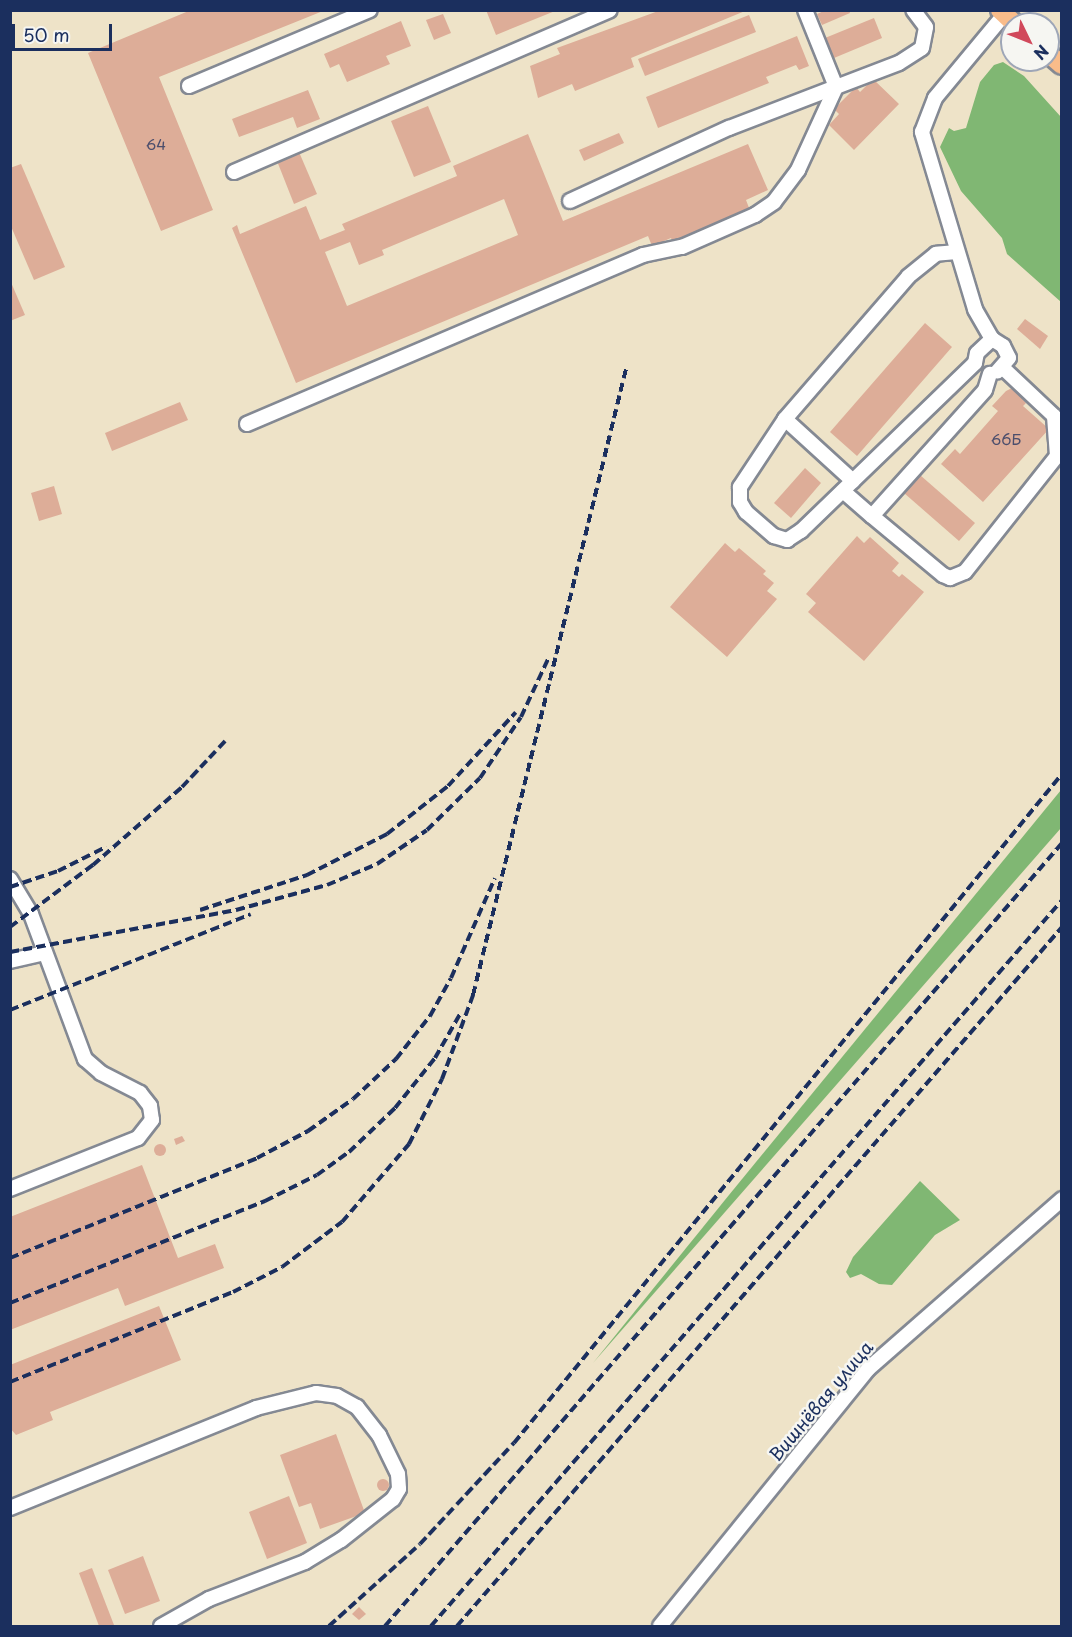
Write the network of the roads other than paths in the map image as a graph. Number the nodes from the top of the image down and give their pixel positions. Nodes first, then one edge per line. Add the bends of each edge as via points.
1 (370, 10) edge
2 (610, 10) edge
3 (805, 10) edge
4 (913, 10) edge
5 (1000, 23) edge
6 (189, 86) dead end
7 (836, 87) junction
8 (234, 172) dead end
9 (570, 201) dead end
10 (957, 252) junction
11 (992, 339) junction
12 (975, 363) junction
13 (1003, 368) junction
14 (990, 374) junction
15 (785, 419) junction
16 (247, 424) dead end
17 (853, 481) junction
18 (843, 491) junction
19 (872, 516) junction
20 (10, 879) edge
21 (45, 952) junction
22 (10, 961) edge
23 (10, 1189) edge
24 (1062, 1199) edge
25 (10, 1508) edge
26 (161, 1626) edge
27 (660, 1626) edge

1 - 6 street
2 - 8 street
3 - 7 street
4 - 7 street via 926,27 925,43 917,53
5 - 10 street via 935,98 923,122 922,142
7 - 9 street via 729,128
7 - 16 street via 798,170 774,202 755,215 682,247 643,255
10 - 11 street via 975,309
10 - 15 street via 936,254 908,277
11 - 12 street via 977,353
11 - 13 street via 1008,354
12 - 14 street
12 - 17 street
13 - 14 street
13 - 19 street via 1054,416 1057,456 965,572 950,578 943,575
14 - 19 street via 985,390
15 - 17 street
15 - 18 street via 740,488 740,502 746,512 774,536 787,540
17 - 18 street
18 - 19 street
20 - 21 street via 31,914
21 - 22 street
21 - 23 street via 86,1059 101,1073 140,1093 150,1106 152,1120 138,1138
24 - 27 street, Вишнёвая улица via 868,1369
25 - 26 street via 256,1408 316,1393 337,1396 357,1407 379,1435 398,1474 399,1489 393,1499 342,1540 305,1562 209,1599

